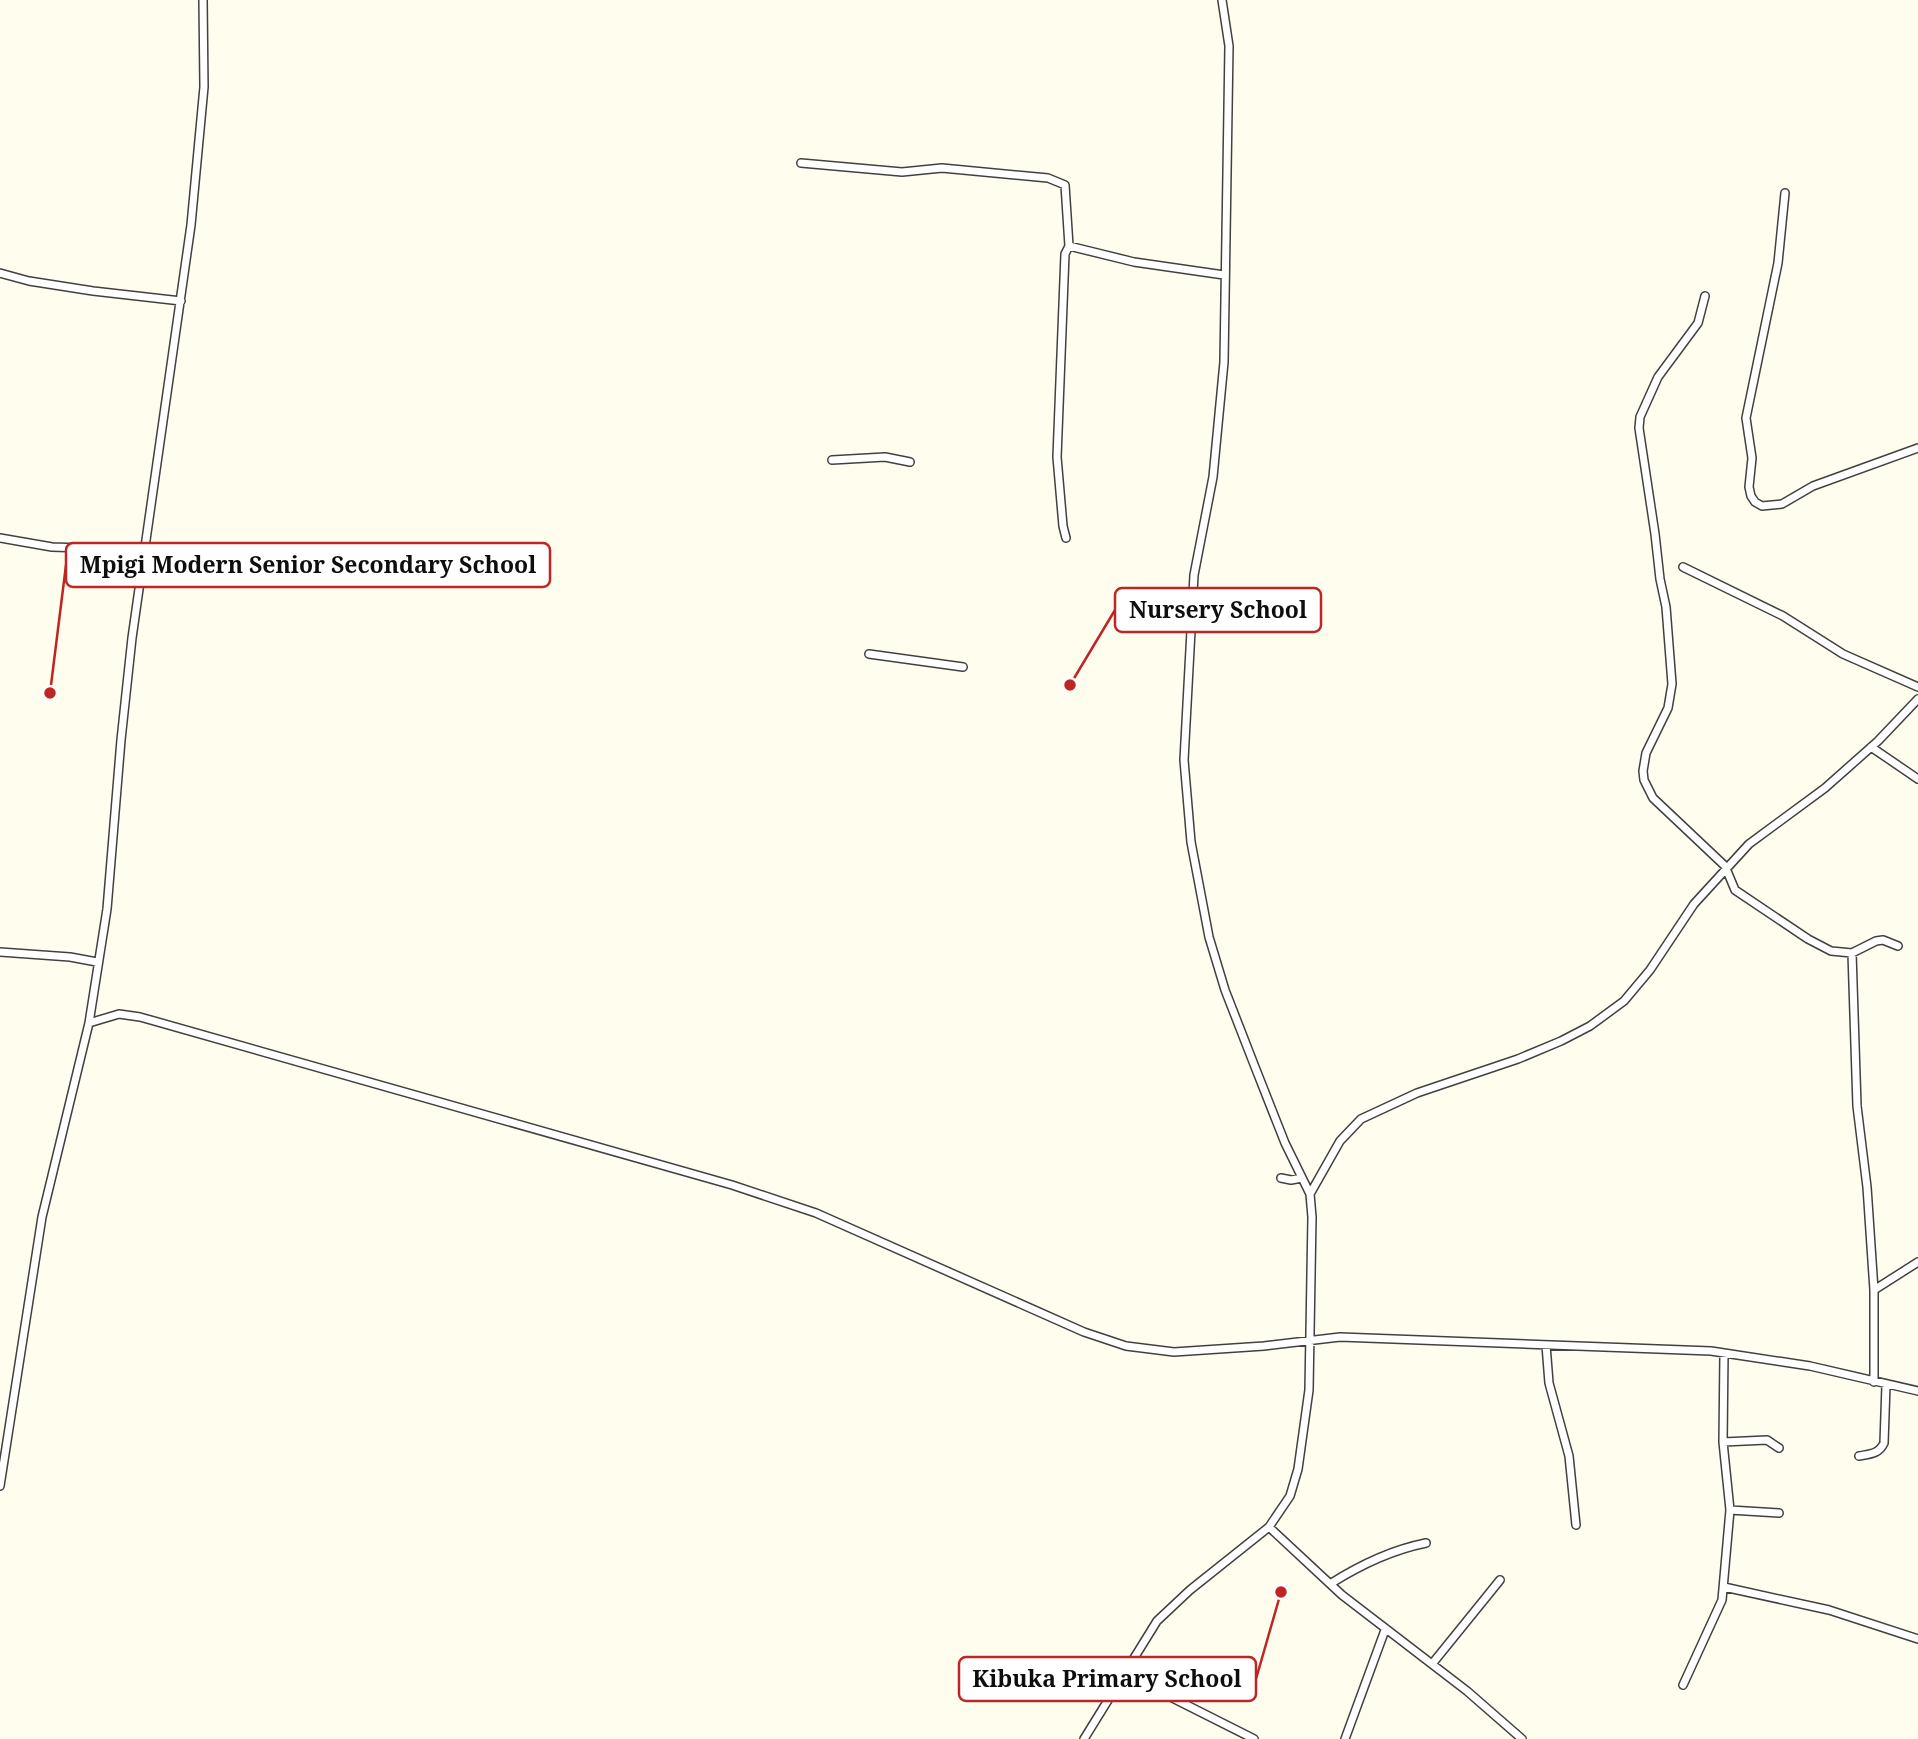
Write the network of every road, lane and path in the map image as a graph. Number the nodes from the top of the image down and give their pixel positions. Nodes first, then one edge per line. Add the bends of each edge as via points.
1 (203, 0) edge
2 (1222, 0) edge
3 (801, 163) dead end
4 (1785, 193) dead end
5 (1069, 246) junction
6 (0, 273) edge
7 (1224, 275) junction
8 (1705, 296) dead end
9 (181, 301) junction
10 (1918, 448) edge
11 (832, 460) dead end
12 (910, 462) dead end
13 (0, 538) edge
14 (1066, 538) dead end
15 (145, 550) junction
16 (1683, 567) dead end
17 (869, 654) dead end
18 (963, 667) dead end
19 (1918, 687) edge
20 (1918, 699) edge
21 (1871, 747) junction
22 (1918, 779) edge
23 (1725, 870) junction
24 (1898, 946) dead end
25 (0, 952) edge
26 (1852, 953) junction
27 (97, 962) junction
28 (89, 1023) junction
29 (1281, 1178) dead end
30 (1302, 1178) junction
31 (1310, 1194) junction
32 (1918, 1262) edge
33 (1874, 1290) junction
34 (1310, 1342) junction
35 (1546, 1345) junction
36 (1724, 1353) junction
37 (1874, 1382) junction
38 (1886, 1385) junction
39 (1918, 1391) edge
40 (1723, 1442) junction
41 (1779, 1448) dead end
42 (1859, 1456) dead end
43 (0, 1486) edge
44 (1730, 1510) junction
45 (1779, 1513) dead end
46 (1576, 1525) dead end
47 (1269, 1527) junction
48 (1426, 1543) dead end
49 (1500, 1580) dead end
50 (1330, 1584) junction
51 (1724, 1587) junction
52 (1385, 1630) junction
53 (1918, 1639) edge
54 (1432, 1664) junction
55 (1123, 1673) junction
56 (1683, 1685) dead end
57 (1084, 1739) edge
58 (1254, 1739) edge
59 (1345, 1739) edge
60 (1522, 1739) edge

1 - 9 street via 204,87
2 - 7 street via 1229,46
3 - 5 street via 902,172 942,168 1048,178 1065,185
4 - 10 street via 1778,263 1746,418 1751,496 1762,506 1782,504 1813,486
5 - 7 street via 1134,262
5 - 14 street via 1065,254 1057,457
6 - 9 street via 93,291
7 - 30 street via 1224,362 1214,464 1194,575 1184,760 1189,820 1209,937 1225,989
8 - 23 street via 1698,323 1658,377 1640,417 1640,448 1666,607 1672,684 1668,708 1646,753 1643,771 1653,798
9 - 15 street
11 - 12 street via 885,457
13 - 15 street via 52,547
15 - 27 street via 121,740 107,909
16 - 19 street via 1783,617 1843,654
17 - 18 street
20 - 21 street
21 - 22 street
21 - 23 street via 1749,844
23 - 26 street via 1735,890 1808,939 1831,951
23 - 31 street via 1694,904 1624,1001 1561,1041 1417,1093 1361,1119 1340,1141
24 - 26 street via 1883,940
25 - 27 street
26 - 33 street via 1857,1106
27 - 28 street
28 - 34 street via 118,1014 140,1017 732,1185 816,1213 1084,1332 1126,1346 1174,1352
28 - 43 street via 43,1217
29 - 30 street
30 - 31 street
31 - 34 street
32 - 33 street
33 - 37 street
34 - 35 street via 1340,1337
34 - 47 street via 1309,1390 1298,1469 1290,1496
35 - 36 street
35 - 46 street via 1549,1383 1569,1456
36 - 37 street via 1810,1366
36 - 40 street
37 - 38 street
38 - 39 street
38 - 42 street via 1884,1443 1876,1453
40 - 41 street via 1768,1440
40 - 44 street
44 - 45 street
44 - 51 street
47 - 50 street
47 - 55 street via 1157,1621
48 - 50 street via 1400,1548
49 - 54 street
50 - 52 street
51 - 53 street via 1829,1610
51 - 56 street
52 - 54 street
52 - 59 street
54 - 60 street
55 - 57 street
55 - 58 street

